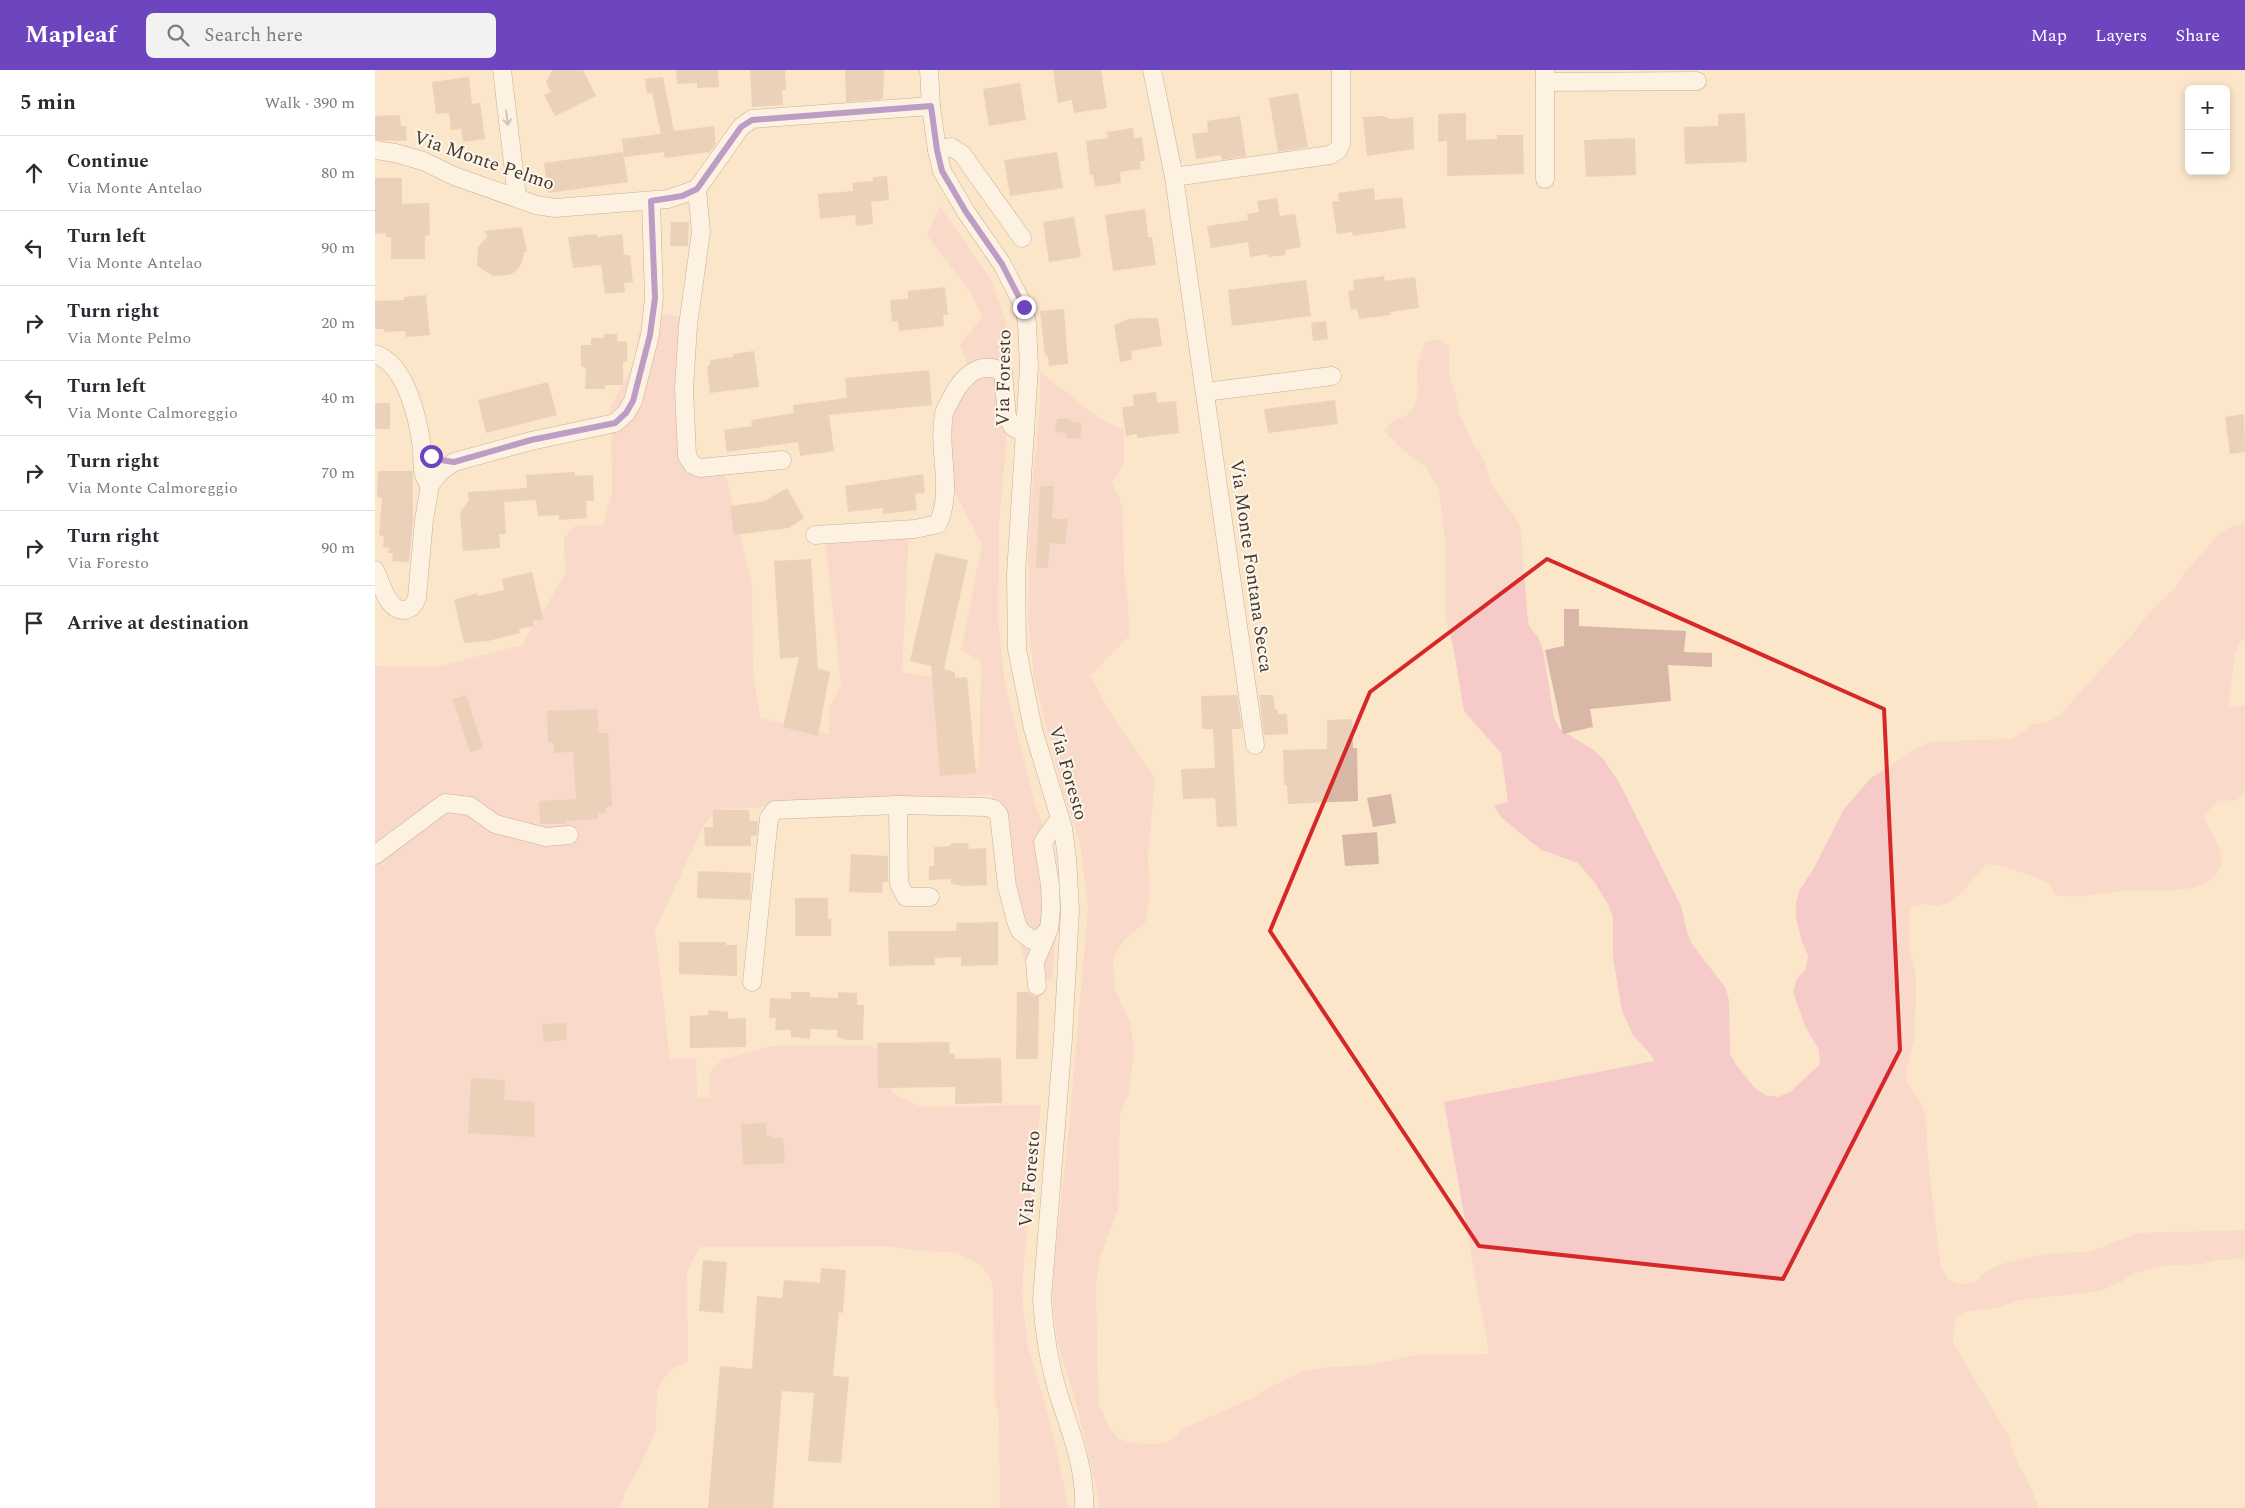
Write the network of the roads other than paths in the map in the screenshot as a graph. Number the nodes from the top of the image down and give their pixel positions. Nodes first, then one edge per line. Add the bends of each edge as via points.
1 (501, 70) edge
2 (929, 70) edge
3 (1152, 70) edge
4 (1341, 70) edge
5 (1545, 76) edge
6 (1697, 81) dead end
7 (931, 106) junction
8 (375, 150) edge
9 (937, 150) junction
10 (1174, 177) junction
11 (1545, 179) dead end
12 (697, 189) junction
13 (517, 197) junction
14 (651, 201) junction
15 (1022, 238) dead end
16 (375, 354) edge
17 (1332, 376) dead end
18 (1205, 392) junction
19 (1025, 434) junction
20 (422, 447) junction
21 (782, 460) dead end
22 (454, 462) junction
23 (430, 485) junction
24 (815, 535) dead end
25 (375, 570) edge
26 (1255, 745) dead end
27 (898, 805) junction
28 (1060, 818) junction
29 (569, 835) dead end
30 (375, 855) edge
31 (930, 897) dead end
32 (1049, 928) junction
33 (752, 982) dead end
34 (1037, 986) dead end
35 (1083, 1508) edge

1 -> 13 street
2 - 7 street, Via Foresto
3 - 10 street, Via Monte Fontana Secca
4 - 10 street via 1341,144 1338,150 1330,155
5 - 6 street
5 - 11 street
7 - 9 street, Via Foresto
7 - 12 street via 752,120 741,127
8 - 13 street, Via Monte Pelmo via 423,161 454,176
9 - 15 street via 951,147 962,154
9 - 19 street, Via Foresto via 942,171 1002,264 1024,307 1029,367
10 - 18 street, Via Monte Fontana Secca
12 - 14 street, Via Monte Pelmo via 682,196
12 - 21 street via 701,232 687,334 684,389 687,456 693,465 700,468
13 - 14 street, Via Monte Pelmo via 555,208
14 - 22 street via 655,298 650,335 633,401 626,413 615,423 531,440
16 - 20 street via 385,357 397,369 408,392
17 - 18 street
18 - 26 street, Via Monte Fontana Secca
19 - 24 street via 1013,427 1007,417 1003,372 995,367 972,370 958,386 945,412 945,508 938,524
19 - 28 street, Via Foresto via 1015,574 1017,649 1033,729
20 - 22 street via 435,459
20 - 23 street via 424,474
22 - 23 street
23 - 25 street via 415,604 409,609 393,607
27 - 31 street via 899,884 907,897
27 - 32 street via 995,810 999,815 1007,886 1020,932 1032,940 1041,938
27 - 33 street via 775,810 769,818
28 - 32 street via 1043,842 1050,885
28 - 35 street, Via Foresto via 1069,876 1069,957 1041,1299 1044,1331 1056,1382 1082,1472 1085,1488
29 - 30 street via 546,837 495,824 470,806 445,803
32 - 34 street via 1035,962

